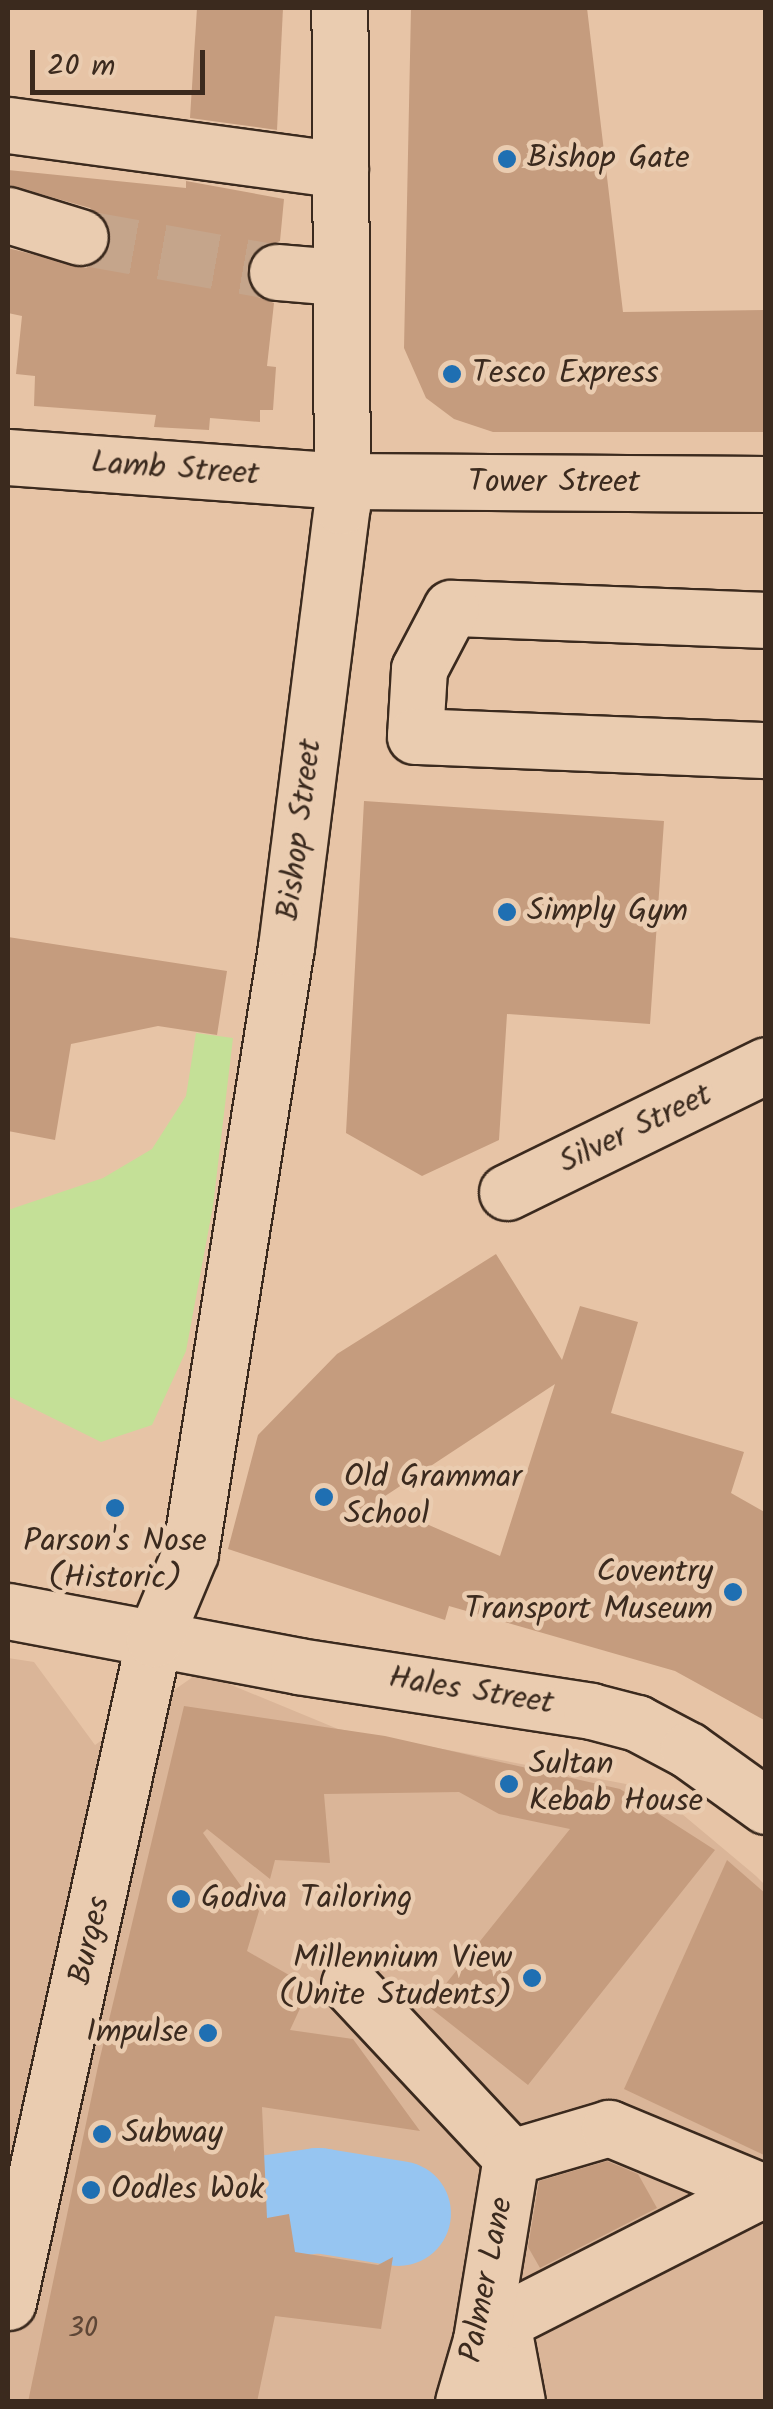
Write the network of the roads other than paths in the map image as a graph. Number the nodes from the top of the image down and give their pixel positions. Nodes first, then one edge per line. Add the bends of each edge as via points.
1 (339, 8) edge
2 (8, 125) edge
3 (340, 170) junction
4 (8, 216) edge
5 (80, 237) tunnel mouth
6 (277, 272) tunnel mouth
7 (336, 277) junction
8 (8, 457) edge
9 (343, 481) junction
10 (766, 484) edge
11 (766, 620) edge
12 (766, 750) edge
13 (766, 1065) edge
14 (506, 1192) dead end
15 (8, 1611) edge
16 (154, 1639) junction
17 (766, 1806) edge
18 (349, 1984) dead end
19 (511, 2157) junction
20 (763, 2191) edge
21 (8, 2302) edge
22 (491, 2331) junction
23 (463, 2402) edge
24 (517, 2402) edge

1 - 3 street, Bishop Street
2 - 3 street
3 - 7 street, Bishop Street
4 - 5 street
6 - 7 street
7 - 9 street, Bishop Street
8 - 9 street, Lamb Street
9 - 10 street, Tower Street
9 - 16 street, Bishop Street via 286,948 190,1553
11 - 12 street via 451,608 419,668 414,736
13 - 14 street, Silver Street
15 - 16 street, Hales Street
16 - 17 street, Hales Street via 637,1724 741,1784
16 - 21 street, Burges
18 - 19 street, Palmer Lane
19 - 20 street, Palmer Lane via 609,2128
19 - 22 street, Palmer Lane
20 - 22 street
22 - 23 street, Palmer Lane
22 - 24 street

